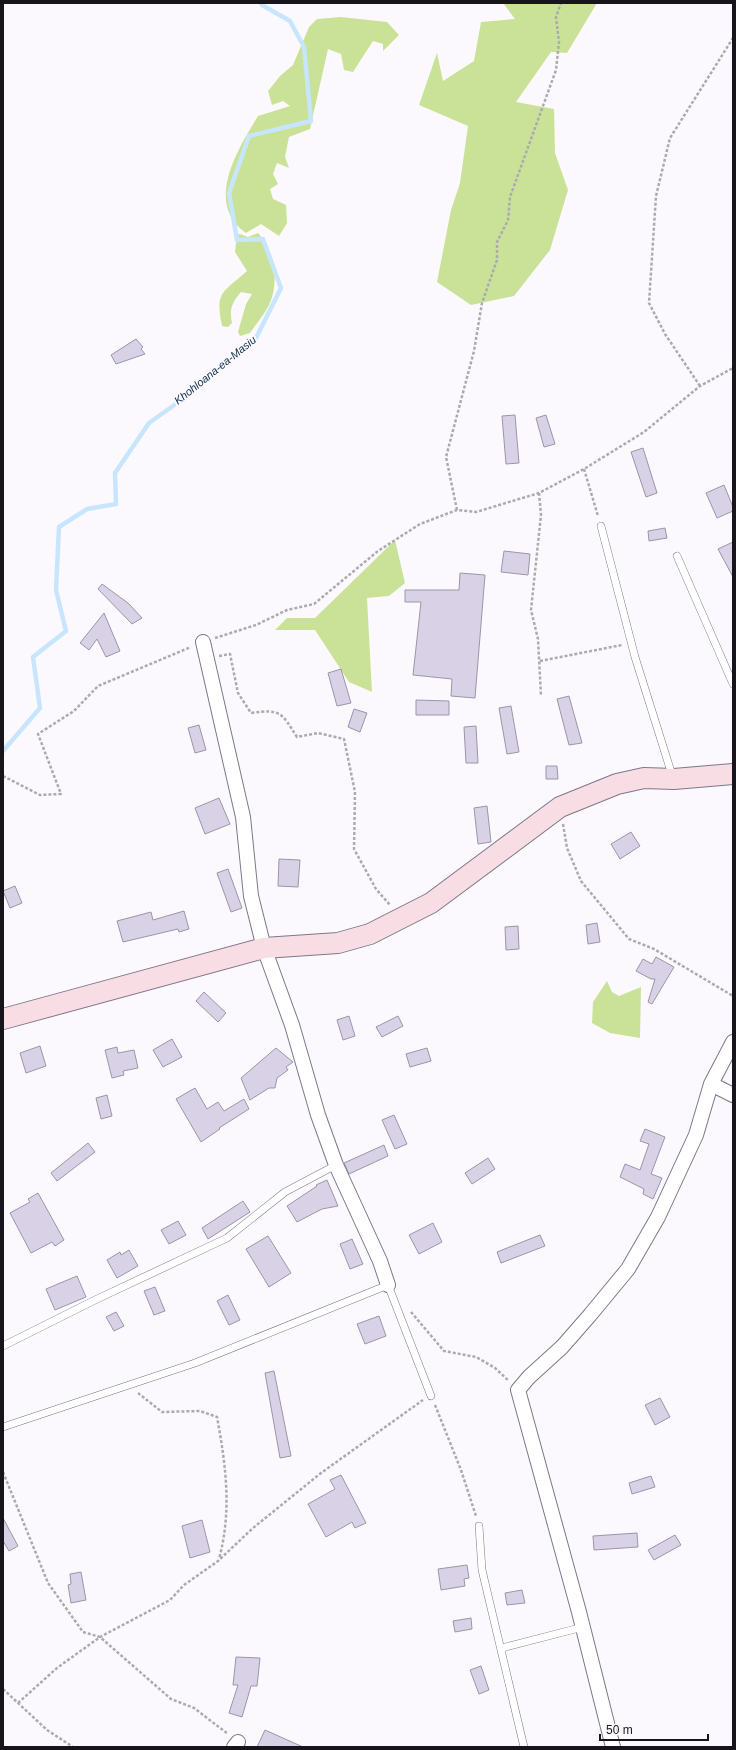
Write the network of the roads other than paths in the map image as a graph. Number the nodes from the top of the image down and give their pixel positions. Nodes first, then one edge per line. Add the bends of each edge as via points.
1 (601, 526) road end
2 (677, 556) dead end
3 (203, 642) road end
4 (733, 684) edge
5 (733, 774) edge
6 (674, 779) junction
7 (264, 948) junction
8 (3, 1019) edge
9 (733, 1042) edge
10 (711, 1084) junction
11 (733, 1095) edge
12 (336, 1165) junction
13 (388, 1285) junction
14 (3, 1346) edge
15 (431, 1396) road end
16 (3, 1427) edge
17 (479, 1526) road end
18 (583, 1627) junction
19 (502, 1648) junction
20 (524, 1747) edge
21 (613, 1747) edge

1 - 6 lane via 631,643
2 - 4 lane
3 - 7 street via 243,816 251,896
5 - 6 street
6 - 7 street via 644,778 617,784 560,807 431,903 370,934 338,943
7 - 8 street
7 - 12 street via 292,1026 318,1115
9 - 10 street
10 - 11 street
10 - 18 street via 696,1135 658,1217 628,1269 562,1347 518,1390
12 - 13 street via 380,1261
12 - 14 lane via 285,1192 227,1238
13 - 15 lane
13 - 16 lane via 195,1363
17 - 19 lane via 482,1570
18 - 19 lane
18 - 21 street
19 - 20 lane

